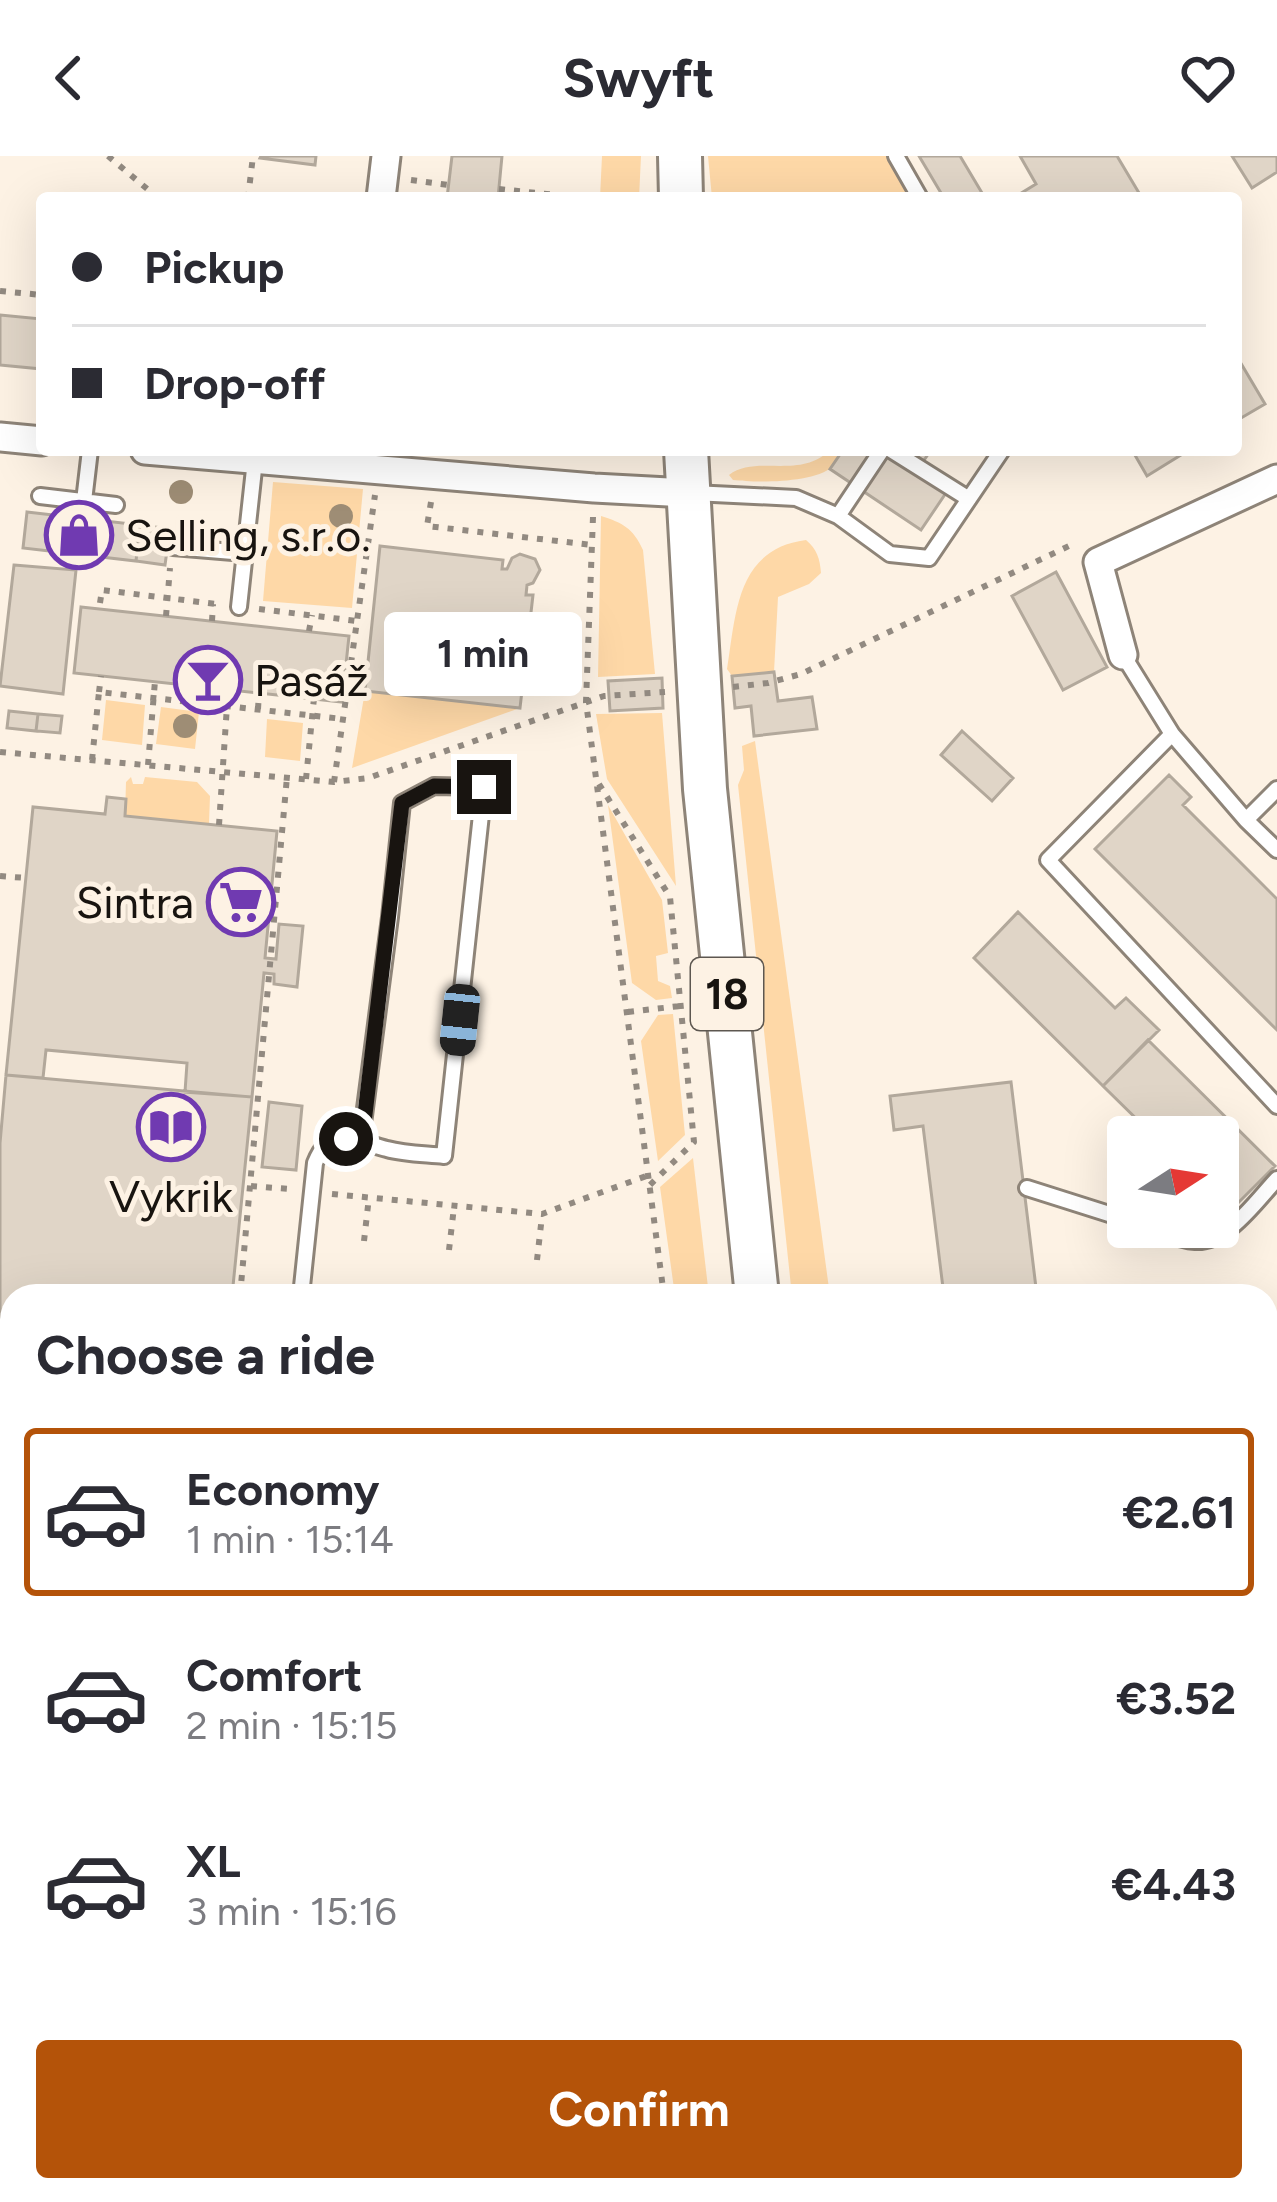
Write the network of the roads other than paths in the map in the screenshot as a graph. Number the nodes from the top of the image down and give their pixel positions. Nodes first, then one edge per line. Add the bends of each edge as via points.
1 (386, 156) edge
2 (680, 156) edge
3 (896, 156) edge
4 (382, 192) edge
5 (681, 192) edge
6 (917, 192) edge
7 (0, 437) edge
8 (36, 440) edge
9 (89, 456) edge
10 (211, 456) edge
11 (686, 456) edge
12 (878, 456) edge
13 (901, 456) edge
14 (998, 456) edge
15 (255, 460) junction
16 (1277, 478) edge
17 (688, 493) junction
18 (40, 496) dead end
19 (969, 499) junction
20 (84, 501) junction
21 (116, 505) dead end
22 (838, 516) junction
23 (173, 547) road end
24 (245, 554) junction
25 (239, 607) dead end
26 (1123, 655) joint
27 (1172, 734) junction
28 (1277, 789) edge
29 (1246, 820) junction
30 (1277, 850) edge
31 (1277, 1106) edge
32 (362, 1139) junction
33 (1277, 1179) edge
34 (1027, 1188) dead end
35 (1107, 1213) edge
36 (1239, 1218) edge
37 (302, 1284) edge
38 (757, 1284) edge

1 - 4 street
2 - 5 main road
3 - 6 lane
7 - 8 street
9 - 20 lane
10 - 15 street
11 - 17 main road, 18
12 - 22 lane
13 - 19 lane
14 - 19 lane
15 - 17 street
15 - 24 lane
16 - 26 street via 1098,562
17 - 22 lane via 796,498
17 - 38 main road, 18 via 705,789
18 - 20 lane
19 - 22 lane via 929,558 890,554
20 - 21 lane
23 - 24 lane
24 - 25 lane
26 - 27 lane
27 - 29 lane
27 - 31 lane via 1048,860
28 - 29 lane
29 - 30 lane
32 - 32 lane via 402,803 434,786 484,787 444,1156
32 - 37 lane via 334,1138 322,1147
33 - 36 lane
34 - 35 lane

